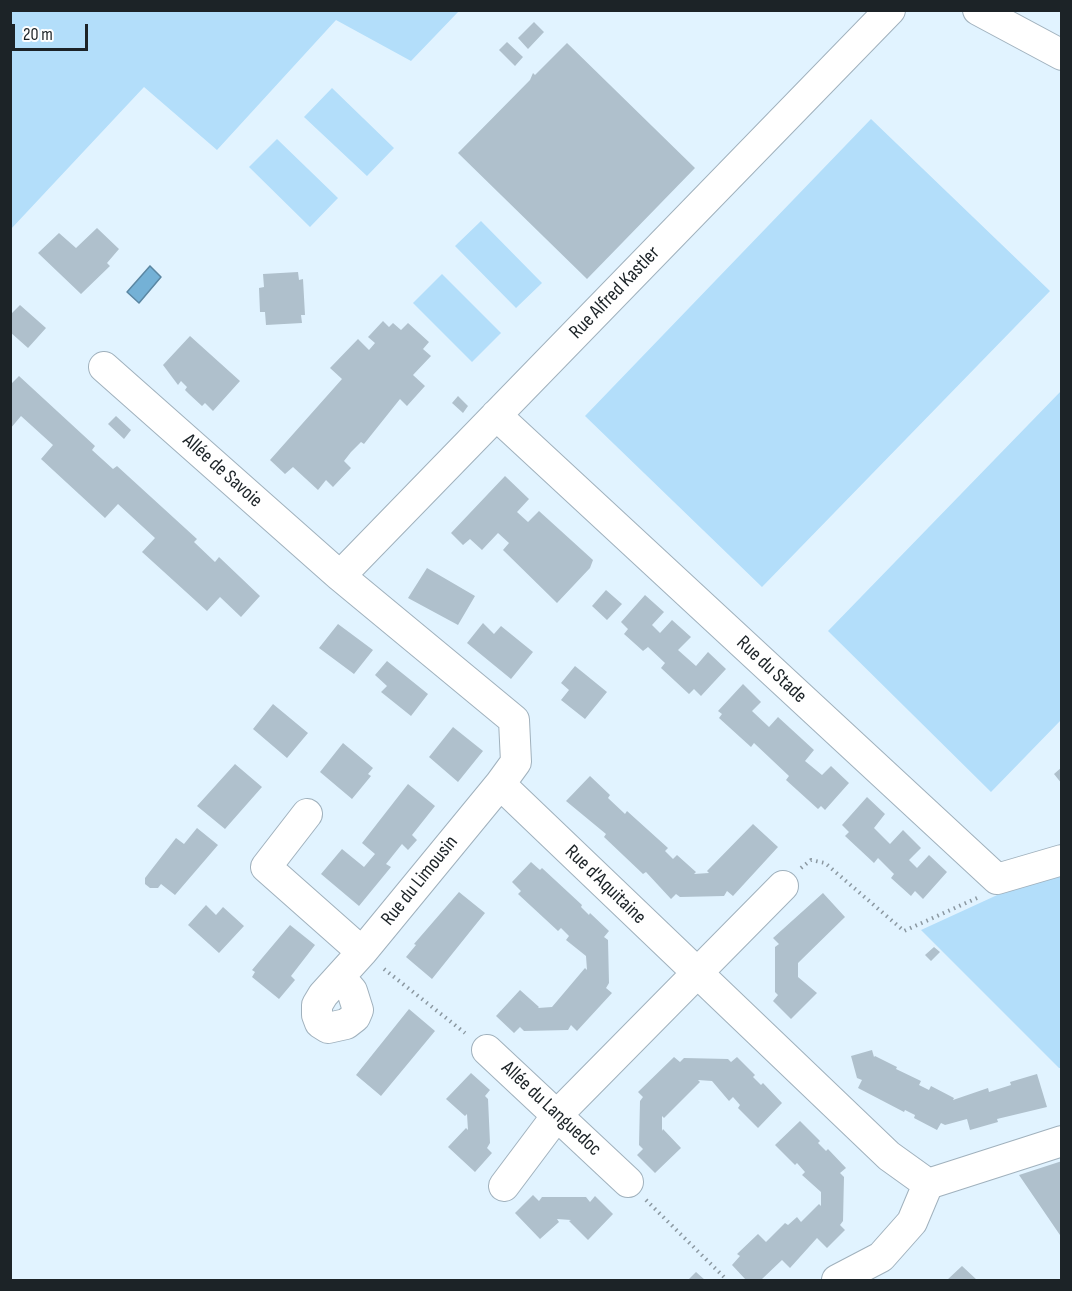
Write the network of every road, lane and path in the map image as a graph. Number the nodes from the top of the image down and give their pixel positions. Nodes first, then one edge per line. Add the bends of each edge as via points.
1 (891, 10) edge
2 (978, 10) edge
3 (1062, 55) edge
4 (104, 367) dead end
5 (496, 416) junction
6 (340, 576) junction
7 (500, 784) junction
8 (307, 814) dead end
9 (1062, 860) edge
10 (997, 879) junction
11 (783, 886) joint
12 (362, 952) junction
13 (696, 973) junction
14 (339, 977) dead end
15 (487, 1050) joint
16 (558, 1114) junction
17 (1062, 1141) edge
18 (628, 1182) joint
19 (928, 1184) junction
20 (504, 1186) dead end
21 (727, 1281) edge
22 (837, 1281) edge

1 - 5 street, Rue Alfred Kastler
2 - 3 street
4 - 6 street, Allée de Savoie
5 - 6 street, Rue Alfred Kastler
5 - 10 street, Rue du Stade
6 - 7 street via 514,720 516,762
7 - 12 street, Rue du Limousin
7 - 13 street, Rue d'Aquitaine
8 - 12 street via 266,867
9 - 10 street
10 - 11 path via 981,896 904,931 819,860 805,864
11 - 13 street
12 - 14 street, Rue du Limousin
12 - 15 path, Allée du Languedoc
13 - 16 street
13 - 19 street, Rue d'Aquitaine via 889,1156
15 - 16 street, Allée du Languedoc
16 - 18 street, Allée du Languedoc
16 - 20 street
17 - 19 street
18 - 21 path
19 - 22 street via 912,1222 881,1257

